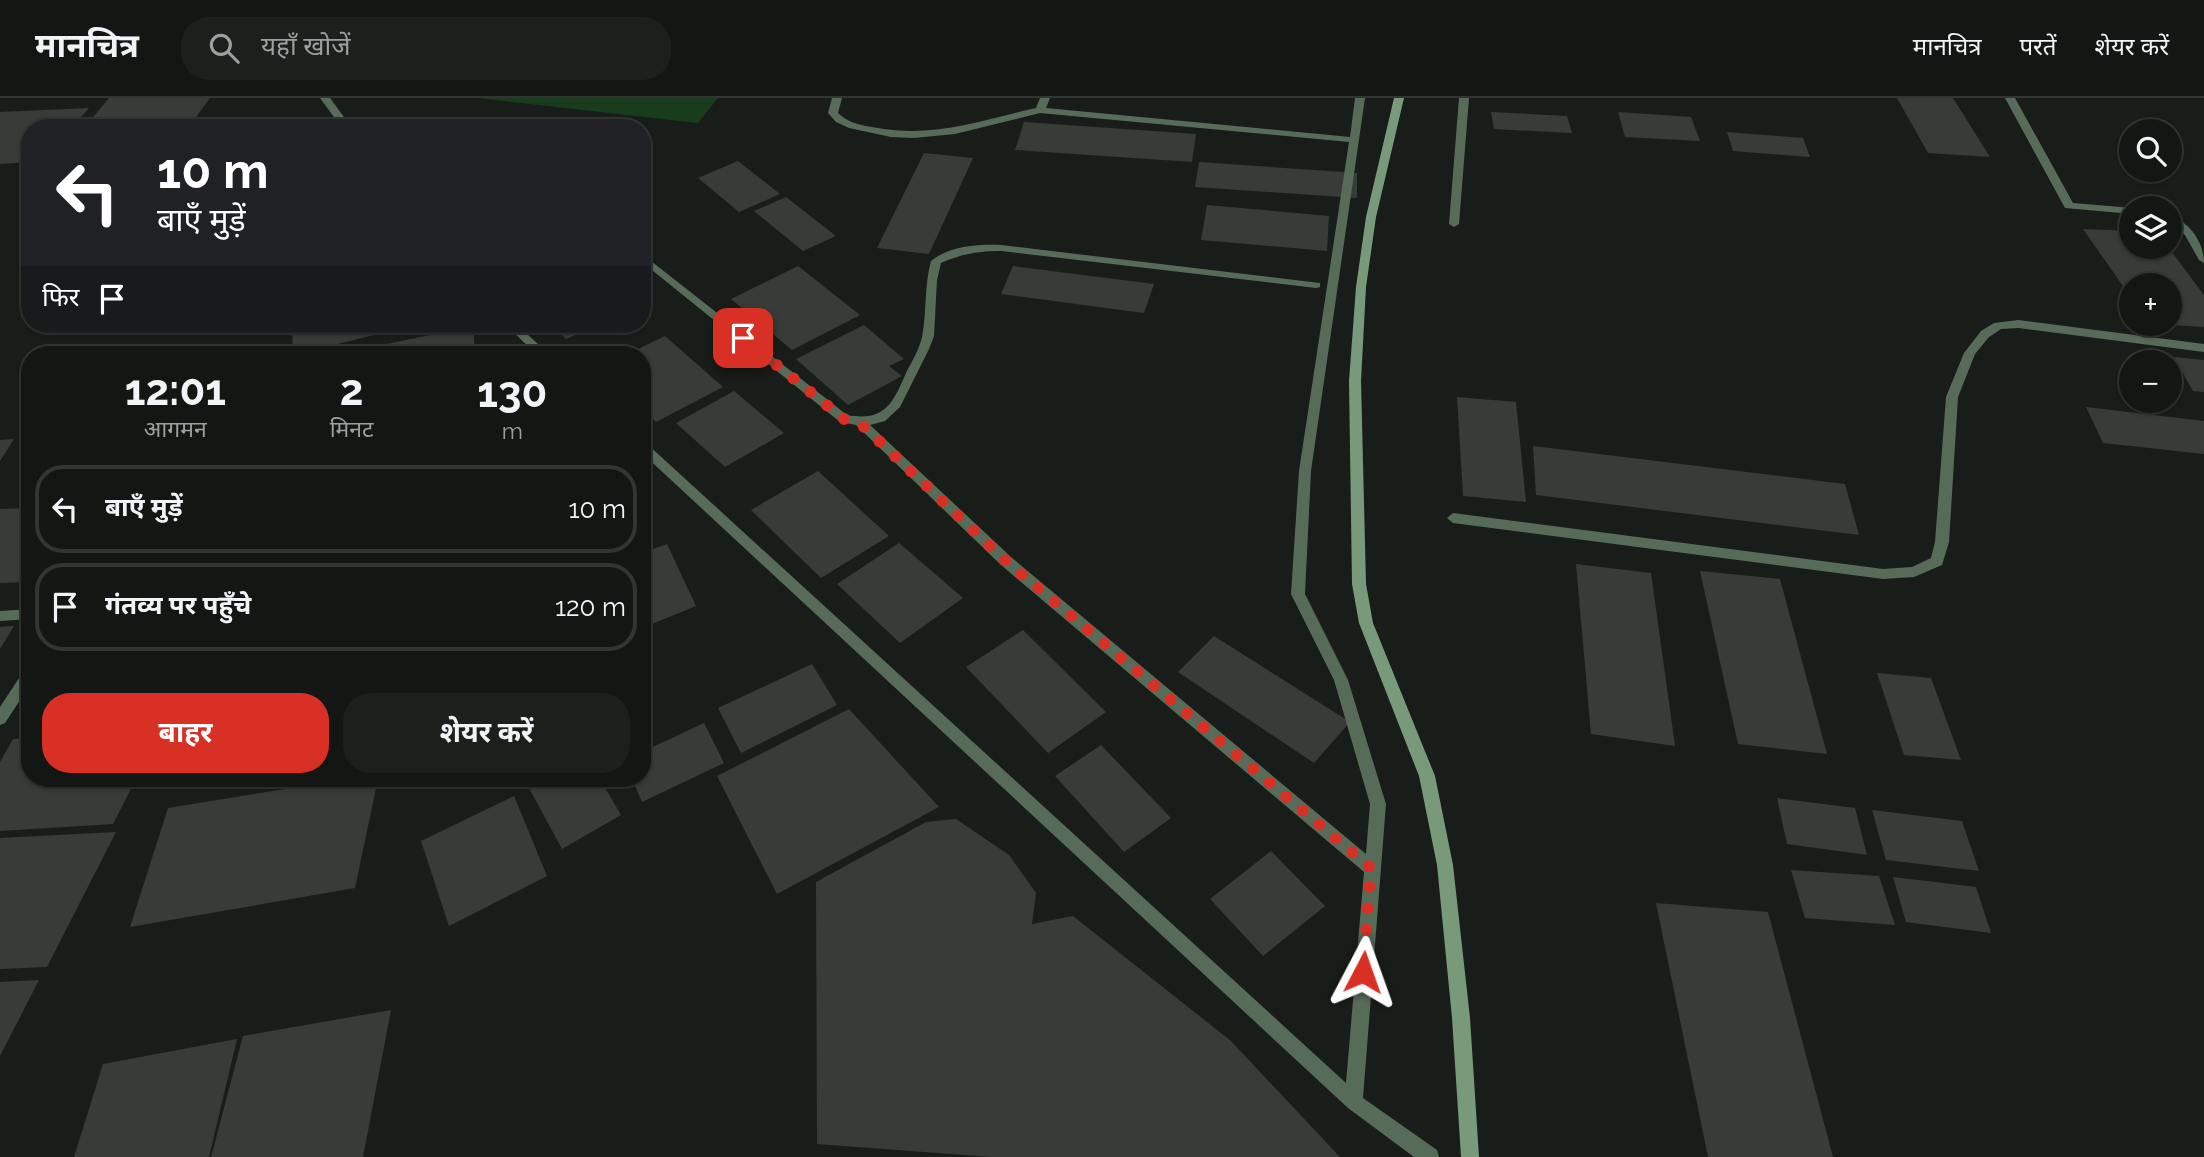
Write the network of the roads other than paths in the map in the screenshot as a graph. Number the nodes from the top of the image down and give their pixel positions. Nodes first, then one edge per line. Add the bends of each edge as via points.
1 (325, 98) edge
2 (837, 98) edge
3 (1045, 98) edge
4 (1360, 98) edge
5 (1399, 98) edge
6 (1464, 98) edge
7 (2010, 98) edge
8 (1040, 110) junction
9 (340, 119) edge
10 (1353, 140) junction
11 (2119, 210) edge
12 (1454, 224) dead end
13 (2182, 227) edge
14 (2204, 260) edge
15 (651, 264) edge
16 (1315, 285) dead end
17 (520, 333) edge
18 (534, 346) edge
19 (2204, 348) edge
20 (861, 424) junction
21 (651, 454) edge
22 (1453, 518) dead end
23 (21, 614) edge
24 (0, 615) edge
25 (21, 687) edge
26 (0, 719) edge
27 (1371, 868) junction
28 (1354, 1101) junction
29 (1430, 1157) edge
30 (1470, 1157) edge

1 - 9 street
2 - 8 street via 833,113 838,120 914,136 953,133
3 - 8 street
4 - 10 street
5 - 30 street via 1371,217 1361,287 1355,381 1359,584 1366,622 1427,776 1445,865
6 - 12 street
7 - 11 street via 2069,206
8 - 10 street
10 - 27 street via 1305,471 1298,594 1341,680 1378,804
13 - 14 street
15 - 20 street via 844,419
16 - 20 street via 1001,248 953,252 936,261 930,280 928,339 897,408
17 - 18 street
19 - 22 street via 2018,324 1998,326 1985,334 1970,353 1952,397 1937,561 1914,572 1883,574
20 - 27 street via 1006,561
21 - 28 street
23 - 24 street
25 - 26 street
27 - 28 street
28 - 29 street

